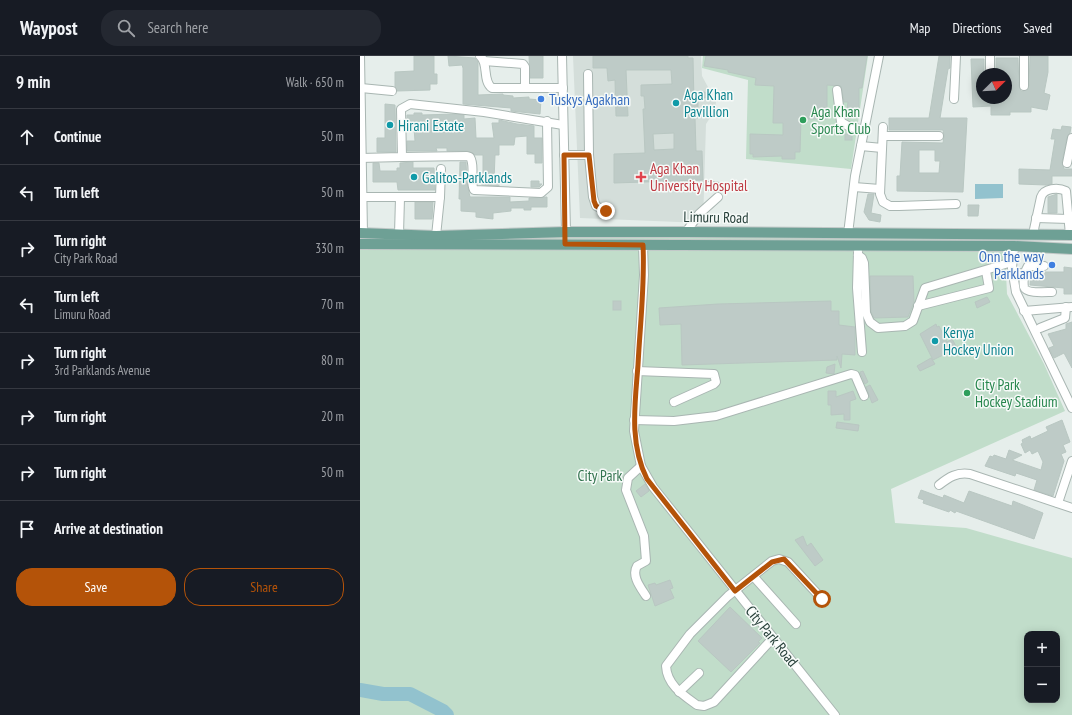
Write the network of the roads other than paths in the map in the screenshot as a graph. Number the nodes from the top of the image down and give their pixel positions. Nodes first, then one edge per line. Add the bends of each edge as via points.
1 (360, 56) edge
2 (562, 56) edge
3 (879, 56) edge
4 (956, 56) edge
5 (990, 56) edge
6 (1024, 56) edge
7 (482, 58) edge
8 (990, 68) edge
9 (588, 74) dead end
10 (1024, 86) dead end
11 (526, 87) junction
12 (361, 88) junction
13 (563, 88) junction
14 (837, 90) dead end
15 (392, 91) dead end
16 (954, 99) dead end
17 (547, 122) junction
18 (563, 125) junction
19 (883, 128) dead end
20 (864, 130) junction
21 (883, 136) junction
22 (939, 136) dead end
23 (1072, 138) edge
24 (361, 146) edge
25 (861, 146) junction
26 (882, 148) junction
27 (564, 155) junction
28 (589, 155) junction
29 (402, 157) junction
30 (361, 158) edge
31 (1067, 163) dead end
32 (440, 169) dead end
33 (854, 187) junction
34 (880, 189) junction
35 (362, 197) junction
36 (440, 197) junction
37 (718, 197) dead end
38 (400, 198) junction
39 (956, 204) dead end
40 (606, 211) dead end
41 (1036, 218) junction
42 (1069, 218) junction
43 (566, 232) junction
44 (686, 232) junction
45 (362, 233) edge
46 (400, 234) junction
47 (848, 234) junction
48 (1033, 234) junction
49 (1071, 235) edge
50 (436, 236) junction
51 (360, 244) edge
52 (565, 244) junction
53 (643, 245) junction
54 (1014, 246) junction
55 (1072, 249) edge
56 (858, 251) junction
57 (1012, 262) junction
58 (1044, 266) dead end
59 (986, 270) junction
60 (1012, 272) junction
61 (1024, 274) junction
62 (1052, 292) dead end
63 (918, 306) junction
64 (1069, 307) edge
65 (1024, 311) junction
66 (1040, 328) dead end
67 (862, 352) dead end
68 (637, 371) junction
69 (1062, 386) junction
70 (1072, 386) edge
71 (864, 396) dead end
72 (674, 402) dead end
73 (1072, 408) edge
74 (634, 420) junction
75 (1072, 461) edge
76 (641, 466) junction
77 (939, 485) dead end
78 (1058, 503) junction
79 (1072, 508) edge
80 (754, 577) junction
81 (735, 591) junction
82 (646, 596) dead end
83 (822, 599) dead end
84 (796, 624) dead end
85 (773, 638) junction
86 (699, 673) dead end
87 (679, 692) junction
88 (836, 715) edge

1 - 12 street
2 - 13 street
3 - 20 street
4 - 16 street
5 - 8 street
6 - 10 street
7 - 11 street via 523,64
7 - 11 street via 488,83 492,88
9 - 28 street
11 - 13 street
12 - 15 street
12 - 24 street
13 - 18 street
14 - 20 street via 841,122
17 - 18 street
17 - 29 street via 410,104 401,109
17 - 29 street via 548,187 541,193 474,190 472,163 467,156
18 - 27 street
19 - 21 street
20 - 25 street
21 - 22 street
21 - 26 street
23 - 31 street
24 - 30 street
25 - 26 street
25 - 33 street
26 - 34 street
27 - 28 street
27 - 43 street
28 - 40 street via 594,201 596,206
29 - 30 street
30 - 35 street
32 - 36 street
33 - 34 street
33 - 47 street
34 - 39 street via 883,202 890,206
35 - 38 street
35 - 45 street
36 - 38 street
36 - 50 street
37 - 44 street via 699,214
38 - 46 street
41 - 42 street
41 - 42 street via 1042,193 1056,190 1066,191
41 - 48 street
42 - 49 street
43 - 44 main road, Limuru Road
43 - 50 main road, Limuru Road
43 - 52 main road
44 - 47 main road, Limuru Road
45 - 46 main road, Limuru Road
46 - 50 main road, Limuru Road
47 - 48 main road, Limuru Road
48 - 49 main road, Limuru Road
51 - 52 main road, Limuru Road
52 - 53 main road, Limuru Road
53 - 56 main road, Limuru Road
53 - 68 street, City Park Road via 644,275
54 - 55 main road, Limuru Road
54 - 56 main road, Limuru Road
54 - 57 street
56 - 63 street via 864,263 866,313 870,322 878,328 905,326 915,317
56 - 67 street via 857,288
57 - 59 street
57 - 60 street
58 - 61 street via 1028,266
59 - 63 street via 925,288
59 - 63 street via 989,288
60 - 61 street
60 - 65 street via 1016,292
61 - 62 street via 1025,289
64 - 65 street
64 - 66 street via 1065,318
65 - 69 street
68 - 72 street via 714,374 714,384
68 - 74 street, City Park Road
69 - 70 street
69 - 73 street
71 - 74 street via 855,375 851,374 716,416 674,421
74 - 76 street, City Park Road via 636,450
75 - 78 street
76 - 81 street, City Park Road via 653,487
76 - 82 street via 628,478 626,490 644,539 646,561 637,566 635,572 637,582
77 - 78 street via 952,476 970,474
78 - 79 street
80 - 81 street
80 - 83 street via 772,562 784,559
80 - 84 street
81 - 85 street, City Park Road
81 - 87 street via 690,634 666,666 669,679
85 - 87 street via 714,702 704,706 697,705
85 - 88 street, City Park Road
86 - 87 street

